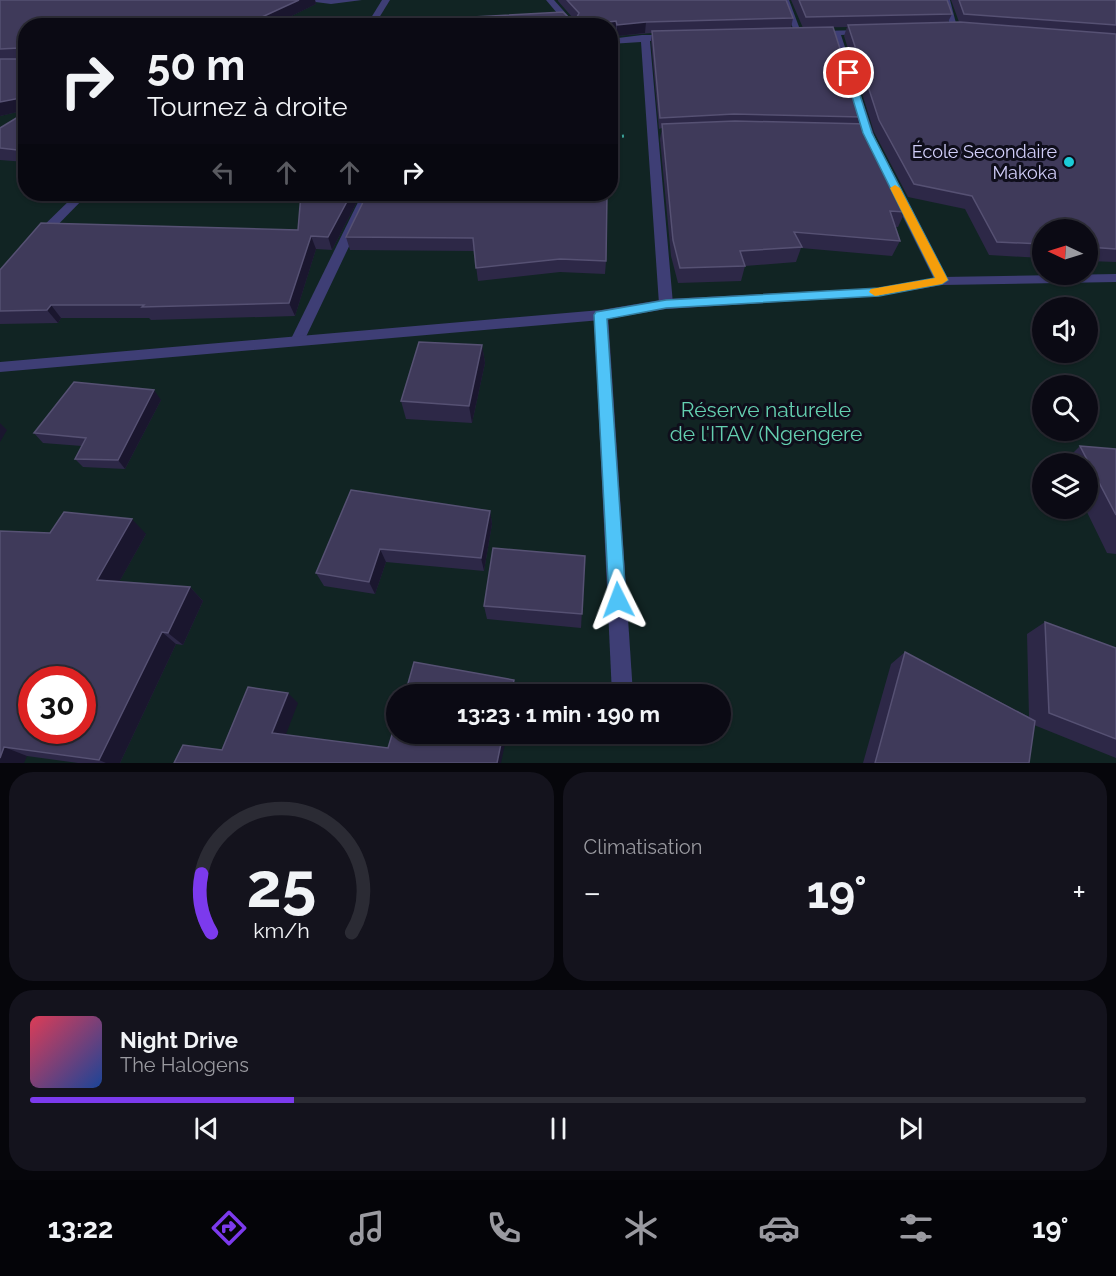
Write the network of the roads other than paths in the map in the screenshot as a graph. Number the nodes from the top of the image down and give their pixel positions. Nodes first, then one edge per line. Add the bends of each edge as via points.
1 (303, 0) edge
2 (358, 0) edge
3 (386, 0) edge
4 (550, 0) edge
5 (785, 0) edge
6 (946, 0) edge
7 (375, 18) edge
8 (566, 18) edge
9 (943, 29) edge
10 (955, 29) junction
11 (966, 30) edge
12 (872, 32) edge
13 (787, 33) edge
14 (799, 33) junction
15 (836, 33) junction
16 (680, 36) edge
17 (645, 38) junction
18 (618, 41) edge
19 (75, 201) edge
20 (365, 201) edge
21 (33, 243) edge
22 (1116, 278) edge
23 (942, 280) junction
24 (666, 304) junction
25 (601, 315) junction
26 (297, 341) junction
27 (0, 367) edge
28 (622, 684) edge

1 - 2 street
3 - 7 street
4 - 8 street
5 - 14 street
6 - 10 street
9 - 10 street
10 - 11 street
12 - 15 street
13 - 14 street
14 - 15 street
15 - 23 street via 862,133
16 - 17 street
17 - 18 street
17 - 24 street via 658,134
19 - 21 street
20 - 26 street
22 - 23 street
23 - 24 street via 879,292
24 - 25 street
25 - 26 street
25 - 28 street
26 - 27 street

